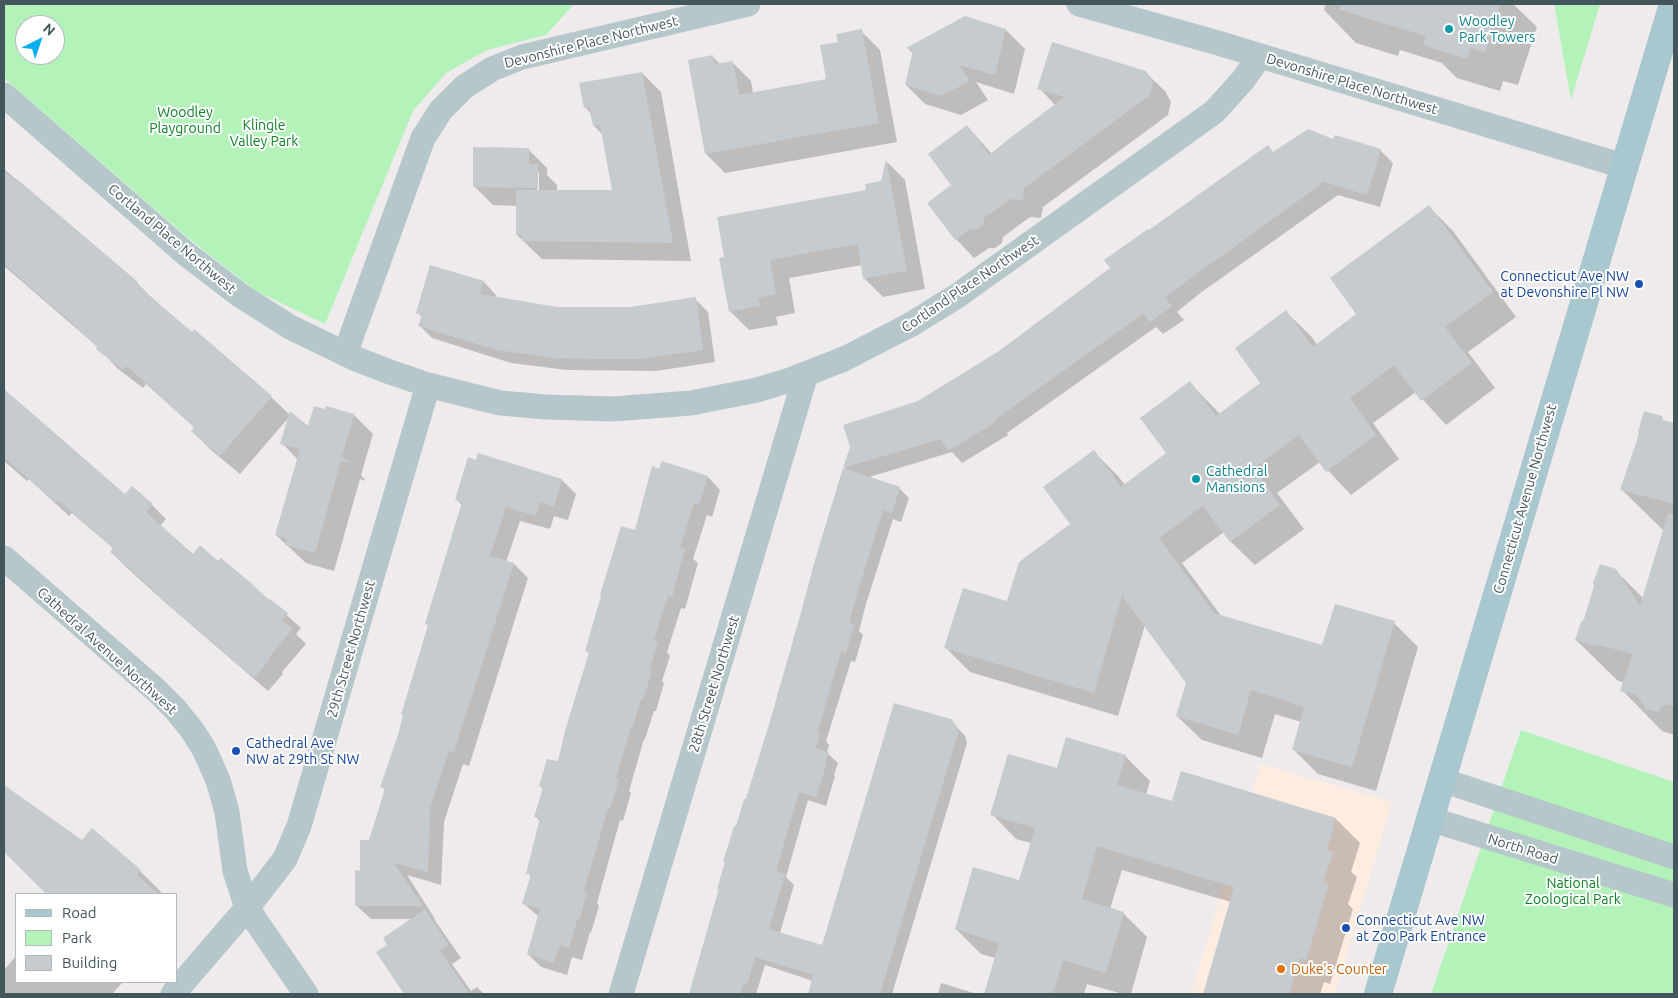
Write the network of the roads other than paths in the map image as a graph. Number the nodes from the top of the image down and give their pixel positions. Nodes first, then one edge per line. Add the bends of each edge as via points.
1 (748, 4) edge
2 (1079, 4) edge
3 (1673, 4) edge
4 (1260, 56) junction
5 (4, 95) edge
6 (1624, 166) junction
7 (345, 354) junction
8 (806, 374) junction
9 (428, 385) junction
10 (4, 558) edge
11 (1442, 780) junction
12 (1430, 819) junction
13 (1674, 857) edge
14 (1674, 894) edge
15 (247, 908) junction
16 (173, 994) edge
17 (306, 994) edge
18 (622, 994) edge
19 (1378, 994) edge

1 - 7 street, Devonshire Place Northwest via 522,57 492,69 464,87 432,123 417,152
2 - 4 street, Devonshire Place Northwest
3 - 6 main road, Connecticut Avenue Northwest
4 - 6 street, Devonshire Place Northwest
4 - 8 street, Cortland Place Northwest via 1214,112 965,290 886,338
5 - 7 street, Cortland Place Northwest via 207,271 290,327
6 - 11 main road, Connecticut Avenue Northwest
7 - 9 street, Cortland Place Northwest
8 - 9 street, Cortland Place Northwest via 726,397 613,409 501,403
8 - 18 street, 28th Street Northwest
9 - 15 street, 29th Street Northwest via 299,826 284,859
10 - 15 street, Cathedral Avenue Northwest via 156,690 192,730 218,780 227,812 237,877
11 - 12 main road, Connecticut Avenue Northwest
11 - 13 street
12 - 14 street, North Road
12 - 19 main road, Connecticut Avenue Northwest
15 - 16 street, 29th Street Northwest
15 - 17 street, Cathedral Avenue Northwest

